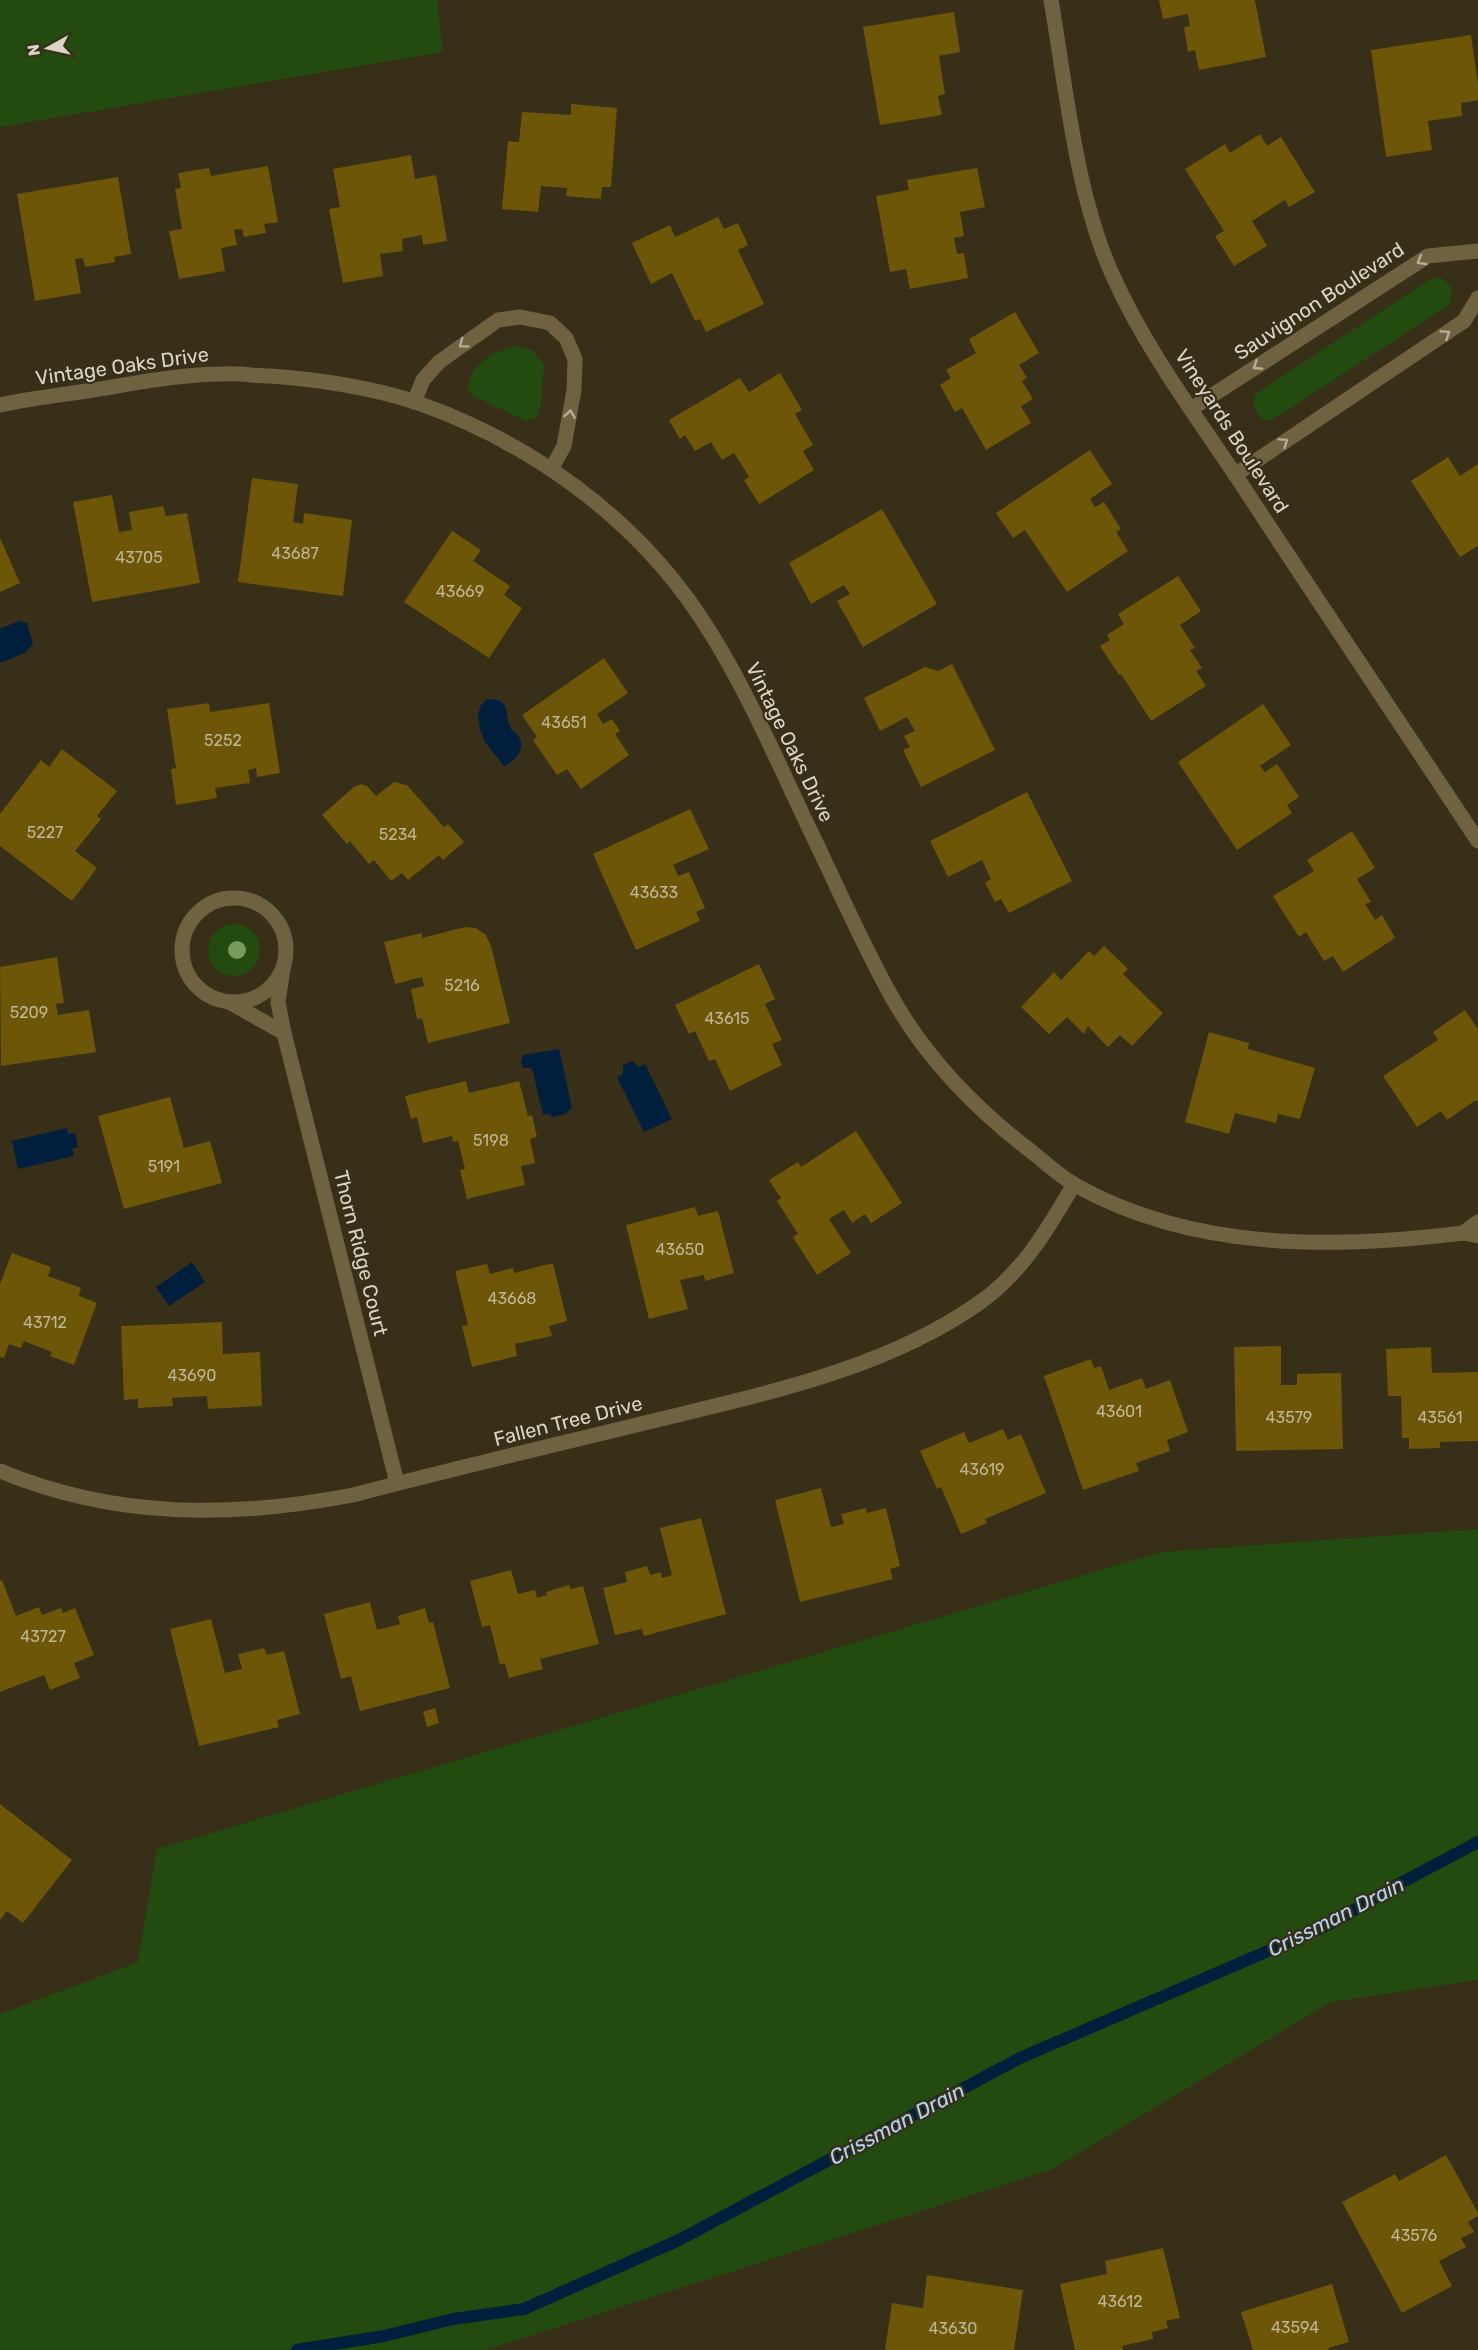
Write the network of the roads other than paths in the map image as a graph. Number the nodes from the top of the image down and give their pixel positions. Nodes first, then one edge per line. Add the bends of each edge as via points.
1 (1051, 0) edge
2 (1478, 251) edge
3 (1478, 298) edge
4 (414, 402) junction
5 (0, 405) edge
6 (1191, 409) junction
7 (552, 468) junction
8 (1235, 475) junction
9 (1478, 841) edge
10 (283, 969) junction
11 (227, 1001) junction
12 (284, 1033) junction
13 (1074, 1184) junction
14 (1478, 1222) edge
15 (1470, 1234) edge
16 (0, 1472) edge
17 (397, 1483) junction

1 - 6 street, Vineyards Boulevard via 1093,225 1112,276
2 -> 6 street, Sauvignon Boulevard via 1428,256
8 -> 3 street via 1464,321
4 - 5 street, Vintage Oaks Drive via 336,384 224,374 155,380
4 - 7 street, Vintage Oaks Drive via 460,420
7 -> 4 street via 566,437 575,359 566,338 550,323 520,317 498,320 439,362 423,380
6 - 8 street, Vineyards Boulevard
7 - 13 street, Vintage Oaks Drive via 646,548 698,613 739,683 895,1003 946,1074 1005,1132
8 - 9 street, Vineyards Boulevard
10 - 11 street via 260,995 244,1001
10 - 11 street, Thorn Ridge Court via 284,935 277,920 250,900 216,900 190,922 183,938 183,955 196,986
10 - 12 street, Thorn Ridge Court via 278,1002
11 - 12 street, Thorn Ridge Court
12 - 17 street, Thorn Ridge Court
13 - 15 street, Vintage Oaks Drive via 1114,1204 1224,1236 1302,1243
13 - 17 street, Fallen Tree Drive via 1023,1264 980,1303 928,1335 781,1390
14 - 15 street, Vintage Oaks Drive
16 - 17 street, Fallen Tree Drive via 69,1494 139,1508 225,1511 298,1505

